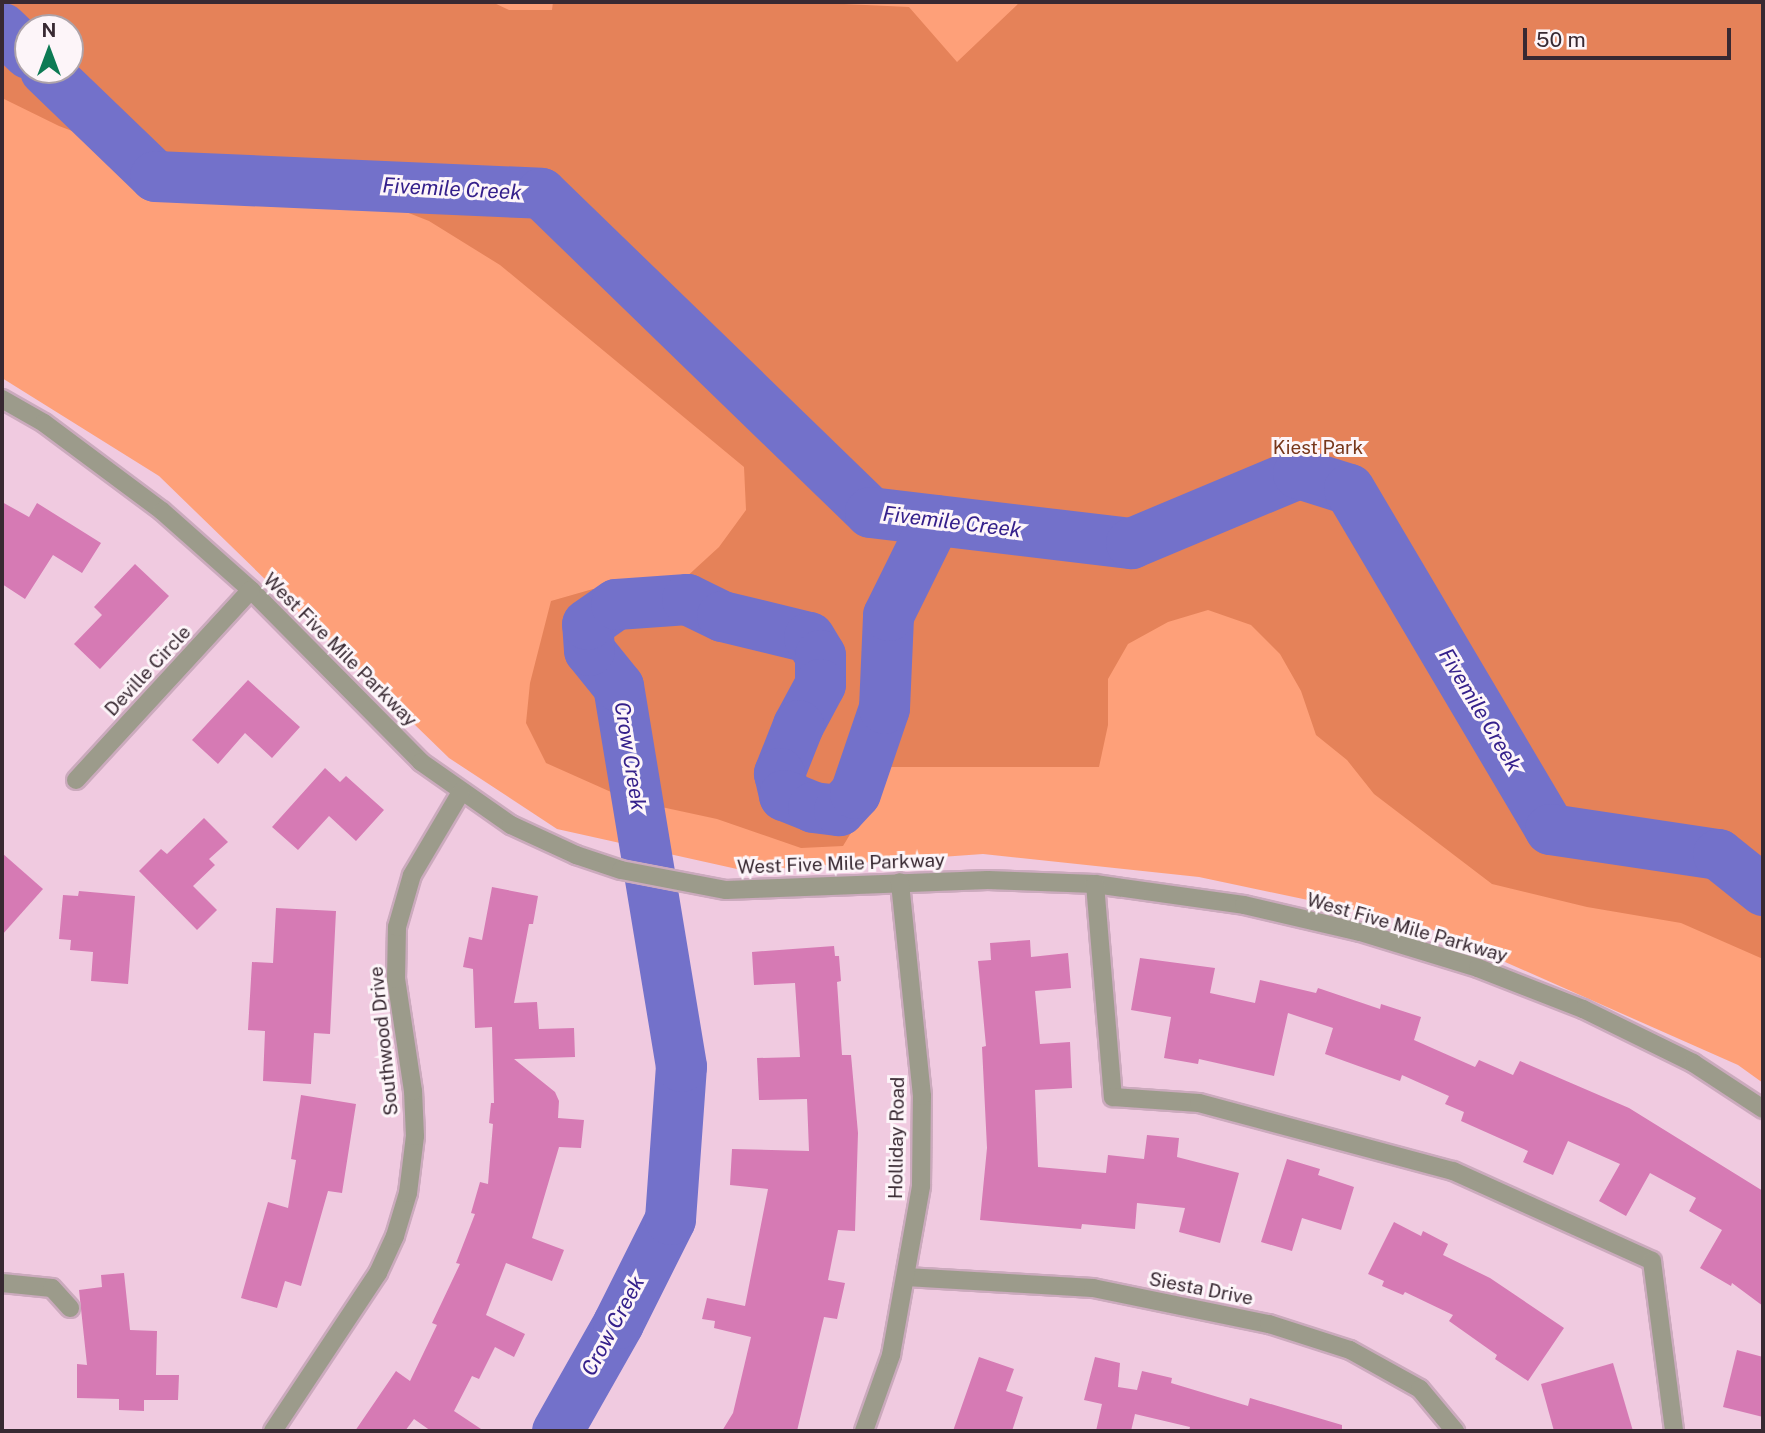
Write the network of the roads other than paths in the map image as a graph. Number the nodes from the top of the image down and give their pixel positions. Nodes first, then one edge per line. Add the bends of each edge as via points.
1 (2, 399) edge
2 (251, 590) junction
3 (76, 780) dead end
4 (461, 792) junction
5 (900, 882) junction
6 (1095, 884) junction
7 (1763, 1109) edge
8 (906, 1277) junction
9 (2, 1283) edge
10 (70, 1308) dead end
11 (273, 1431) edge
12 (864, 1431) edge
13 (1455, 1431) edge
14 (1674, 1431) edge

1 - 2 street, West Five Mile Parkway via 44,422 162,512
2 - 3 street, Deville Circle
2 - 4 street, West Five Mile Parkway via 421,762
4 - 5 street, West Five Mile Parkway via 511,825 621,870 726,890
4 - 11 street, Southwood Drive via 412,875 397,927 396,979 415,1136 404,1203 378,1273
5 - 6 street, West Five Mile Parkway
5 - 8 street, Holliday Road via 922,1096 921,1186
6 - 7 street, West Five Mile Parkway via 1244,905 1360,932 1478,968 1583,1009 1693,1063
6 - 14 street via 1113,1097 1199,1103 1453,1171 1652,1261
8 - 12 street, Holliday Road via 891,1355
8 - 13 street, Siesta Drive via 1093,1288 1269,1324 1350,1350 1420,1389
9 - 10 street via 52,1288

